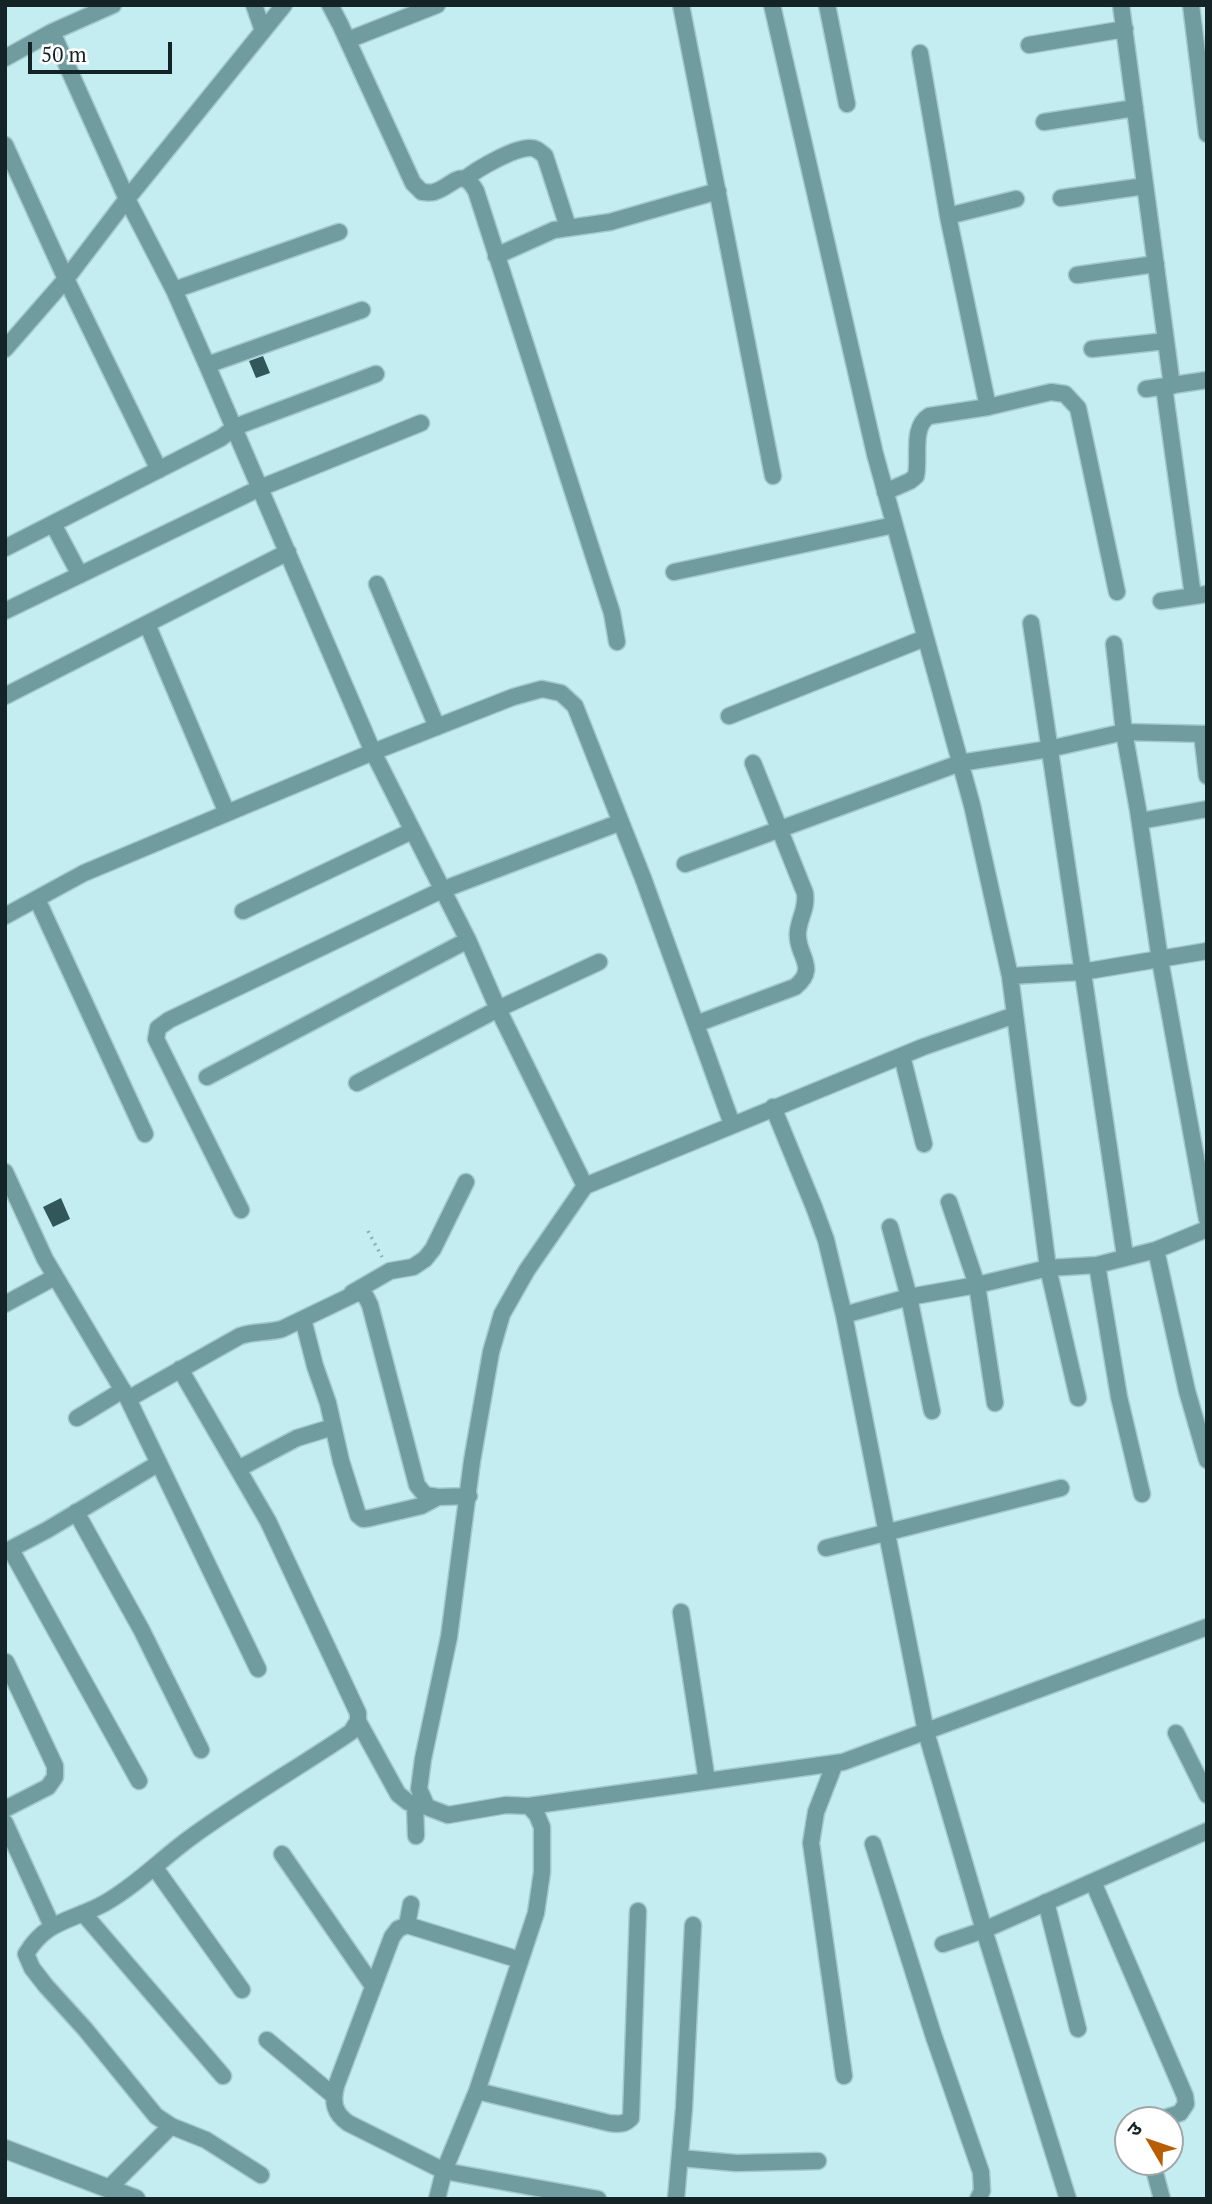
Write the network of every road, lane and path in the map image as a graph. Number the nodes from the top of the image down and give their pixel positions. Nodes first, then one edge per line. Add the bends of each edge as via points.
1 (113, 5) edge
2 (254, 5) edge
3 (284, 5) edge
4 (330, 5) edge
5 (437, 5) edge
6 (681, 5) edge
7 (772, 5) edge
8 (827, 5) edge
9 (1121, 5) edge
10 (1191, 5) edge
11 (1125, 29) junction
12 (263, 31) junction
13 (52, 32) junction
14 (348, 40) junction
15 (1029, 45) dead end
16 (920, 53) dead end
17 (5, 58) edge
18 (847, 104) dead end
19 (1135, 108) junction
20 (1044, 122) dead end
21 (1207, 134) edge
22 (5, 145) edge
23 (465, 179) junction
24 (1145, 186) junction
25 (718, 191) junction
26 (1061, 198) dead end
27 (127, 199) junction
28 (1016, 199) dead end
29 (948, 216) junction
30 (568, 228) junction
31 (339, 232) dead end
32 (496, 256) junction
33 (1156, 264) junction
34 (1077, 275) dead end
35 (66, 279) junction
36 (174, 290) junction
37 (362, 310) dead end
38 (1166, 341) junction
39 (5, 349) edge
40 (1092, 349) dead end
41 (207, 365) junction
42 (376, 374) dead end
43 (1207, 380) edge
44 (1168, 386) junction
45 (1146, 389) dead end
46 (988, 407) junction
47 (421, 423) dead end
48 (235, 427) junction
49 (159, 470) junction
50 (773, 477) dead end
51 (260, 488) junction
52 (885, 492) junction
53 (53, 524) junction
54 (894, 525) junction
55 (5, 548) edge
56 (288, 552) junction
57 (674, 572) dead end
58 (80, 575) junction
59 (377, 584) dead end
60 (1117, 592) dead end
61 (1200, 595) edge
62 (1161, 601) dead end
63 (5, 611) edge
64 (1031, 623) dead end
65 (147, 624) junction
66 (925, 638) junction
67 (617, 642) dead end
68 (1114, 644) dead end
69 (5, 696) edge
70 (729, 716) dead end
71 (437, 727) junction
72 (1124, 732) junction
73 (1204, 734) edge
74 (1049, 749) junction
75 (373, 752) junction
76 (753, 763) dead end
77 (960, 763) junction
78 (1207, 776) edge
79 (1207, 809) edge
80 (227, 814) junction
81 (1140, 821) junction
82 (621, 822) junction
83 (781, 828) junction
84 (412, 831) junction
85 (685, 864) dead end
86 (442, 890) junction
87 (37, 899) junction
88 (243, 911) dead end
89 (5, 916) edge
90 (468, 940) junction
91 (1207, 951) edge
92 (1160, 960) junction
93 (599, 962) dead end
94 (1082, 972) junction
95 (1010, 976) junction
96 (498, 1010) junction
97 (1015, 1015) junction
98 (695, 1024) junction
99 (902, 1056) junction
100 (207, 1077) dead end
101 (357, 1083) dead end
102 (773, 1107) junction
103 (732, 1124) junction
104 (145, 1134) dead end
105 (925, 1144) dead end
106 (5, 1172) edge
107 (466, 1182) dead end
108 (585, 1186) junction
109 (949, 1202) dead end
110 (241, 1210) dead end
111 (1207, 1219) edge
112 (890, 1227) dead end
113 (1207, 1229) edge
114 (368, 1231) dead end
115 (1156, 1250) junction
116 (1125, 1256) junction
117 (1097, 1265) junction
118 (1048, 1268) junction
119 (390, 1271) junction
120 (55, 1277) junction
121 (978, 1285) junction
122 (352, 1293) junction
123 (909, 1297) junction
124 (5, 1304) edge
125 (844, 1315) junction
126 (303, 1319) junction
127 (180, 1368) junction
128 (125, 1395) junction
129 (1078, 1398) dead end
130 (995, 1403) dead end
131 (932, 1411) dead end
132 (77, 1418) dead end
133 (333, 1427) junction
134 (1207, 1460) edge
135 (159, 1463) junction
136 (238, 1469) junction
137 (1061, 1488) dead end
138 (1142, 1494) dead end
139 (469, 1496) junction
140 (438, 1497) junction
141 (76, 1513) junction
142 (888, 1532) junction
143 (826, 1548) dead end
144 (8, 1551) edge
145 (681, 1612) dead end
146 (1207, 1627) edge
147 (6, 1662) edge
148 (258, 1669) dead end
149 (358, 1721) junction
150 (926, 1732) junction
151 (1176, 1733) dead end
152 (201, 1750) dead end
153 (835, 1763) junction
154 (139, 1781) dead end
155 (707, 1781) junction
156 (1207, 1795) edge
157 (421, 1805) junction
158 (529, 1806) junction
159 (5, 1809) edge
160 (5, 1823) edge
161 (1207, 1830) edge
162 (416, 1836) dead end
163 (873, 1844) dead end
164 (282, 1854) dead end
165 (155, 1868) junction
166 (1093, 1882) junction
167 (1046, 1902) junction
168 (411, 1904) dead end
169 (638, 1911) dead end
170 (83, 1913) junction
171 (407, 1925) junction
172 (693, 1925) dead end
173 (52, 1926) junction
174 (984, 1930) junction
175 (943, 1944) dead end
176 (520, 1960) junction
177 (373, 1986) junction
178 (242, 1990) dead end
179 (1078, 2029) dead end
180 (267, 2040) dead end
181 (223, 2076) dead end
182 (844, 2076) dead end
183 (478, 2091) junction
184 (334, 2096) junction
185 (1184, 2107) edge
186 (172, 2126) junction
187 (5, 2149) edge
188 (680, 2158) junction
189 (818, 2161) dead end
190 (444, 2171) junction
191 (261, 2175) dead end
192 (1156, 2176) edge
193 (109, 2188) junction
194 (557, 2195) edge
195 (136, 2199) edge
196 (437, 2199) edge
197 (598, 2199) edge
198 (676, 2199) edge
199 (978, 2199) edge
200 (1068, 2199) edge
201 (1162, 2199) edge

1 - 13 street
2 - 12 street
3 - 12 street
4 - 14 street
5 - 14 street
6 - 25 street
7 - 52 street
8 - 18 street
9 - 11 street
10 - 21 street
11 - 15 street
11 - 19 street
12 - 27 street
13 - 17 street
13 - 27 street
14 - 23 street via 413,183 422,192 434,192
16 - 29 street
19 - 20 street
19 - 24 street
22 - 35 street
23 - 30 street via 481,167 527,148 537,149 545,156
23 - 32 street via 476,191
24 - 26 street
24 - 33 street
25 - 30 street via 610,222
25 - 50 street
27 - 35 street
27 - 36 street
28 - 29 street
29 - 46 street
30 - 32 street
31 - 36 street
32 - 67 street via 612,613
33 - 34 street
33 - 38 street
35 - 39 street
35 - 49 street
36 - 41 street
37 - 41 street
38 - 40 street
38 - 44 street
41 - 48 street
42 - 48 street
43 - 44 street
44 - 45 street
44 - 61 street
46 - 52 street via 921,421 916,476
46 - 60 street via 1051,392 1065,394 1078,408
47 - 51 street
48 - 49 street
48 - 51 street
49 - 53 street
51 - 56 street
51 - 58 street
52 - 54 street
53 - 55 street
53 - 58 street
54 - 57 street
54 - 66 street
56 - 65 street
56 - 75 street
58 - 63 street
59 - 71 street
61 - 62 street
64 - 74 street
65 - 69 street
65 - 80 street
66 - 70 street
66 - 77 street
68 - 72 street
71 - 75 street
71 - 82 street via 542,689 561,693 575,706
72 - 73 street
72 - 74 street
72 - 81 street
73 - 78 street
74 - 77 street
74 - 94 street
75 - 80 street
75 - 84 street
76 - 83 street
77 - 83 street
77 - 95 street
79 - 81 street
80 - 87 street via 84,873
81 - 92 street
82 - 86 street
82 - 98 street
83 - 85 street
83 - 98 street via 805,893 798,931 807,969 805,980 795,988
84 - 86 street
84 - 88 street
86 - 90 street
86 - 110 street via 158,1028 156,1039
87 - 89 street
87 - 104 street
90 - 96 street
90 - 100 street
91 - 92 street
92 - 94 street
92 - 111 street
93 - 96 street
94 - 95 street
94 - 116 street
95 - 97 street
96 - 101 street
96 - 108 street
97 - 99 street
97 - 118 street
98 - 103 street
99 - 102 street
99 - 105 street
102 - 103 street
102 - 125 street via 814,1207
103 - 108 street
106 - 120 street
107 - 119 street via 425,1259 413,1267
108 - 139 street via 502,1314 491,1352
109 - 121 street
112 - 123 street
113 - 115 street
114 - 119 path
115 - 116 street
115 - 134 street
116 - 117 street
117 - 118 street
117 - 138 street via 1119,1396
118 - 121 street
118 - 129 street
119 - 122 street
120 - 124 street
120 - 128 street
121 - 123 street
121 - 130 street
122 - 126 street
122 - 140 street via 359,1292 370,1305 417,1485 425,1495
123 - 125 street
123 - 131 street
125 - 142 street
126 - 127 street via 272,1332 240,1336
126 - 133 street
127 - 128 street
127 - 136 street
128 - 132 street
128 - 135 street
133 - 136 street via 296,1438
133 - 140 street via 360,1517 421,1506
135 - 141 street
135 - 148 street
136 - 149 street via 268,1521
137 - 142 street
139 - 140 street
139 - 157 street via 449,1637 423,1759
141 - 144 street
141 - 152 street
142 - 143 street
142 - 150 street
144 - 154 street
145 - 155 street
146 - 150 street
147 - 159 street via 55,1766 55,1777 48,1787
149 - 157 street via 398,1794
149 - 165 street via 351,1732 228,1811
150 - 153 street
150 - 174 street
151 - 156 street
153 - 155 street
153 - 182 street via 816,1812 811,1843
155 - 158 street
157 - 158 street via 448,1815 506,1805
157 - 162 street
158 - 176 street via 542,1827 542,1872 536,1913
160 - 173 street
161 - 166 street
163 - 199 street via 981,2172
164 - 177 street
165 - 170 street
165 - 178 street
166 - 167 street
166 - 185 street via 1185,2095
167 - 174 street
167 - 179 street
168 - 171 street
169 - 183 street via 631,2118 626,2123 609,2123
170 - 173 street
170 - 181 street
171 - 176 street
171 - 177 street via 392,1937
172 - 188 street
173 - 186 street via 34,1940 26,1954 32,1968 156,2116
174 - 175 street
174 - 200 street
176 - 183 street
177 - 184 street
180 - 184 street
183 - 190 street
184 - 190 street via 337,2112 348,2123
186 - 191 street via 206,2140
186 - 193 street
187 - 193 street
188 - 189 street via 736,2163
188 - 198 street
190 - 194 street
190 - 196 street
192 - 201 street
193 - 195 street
194 - 197 street

